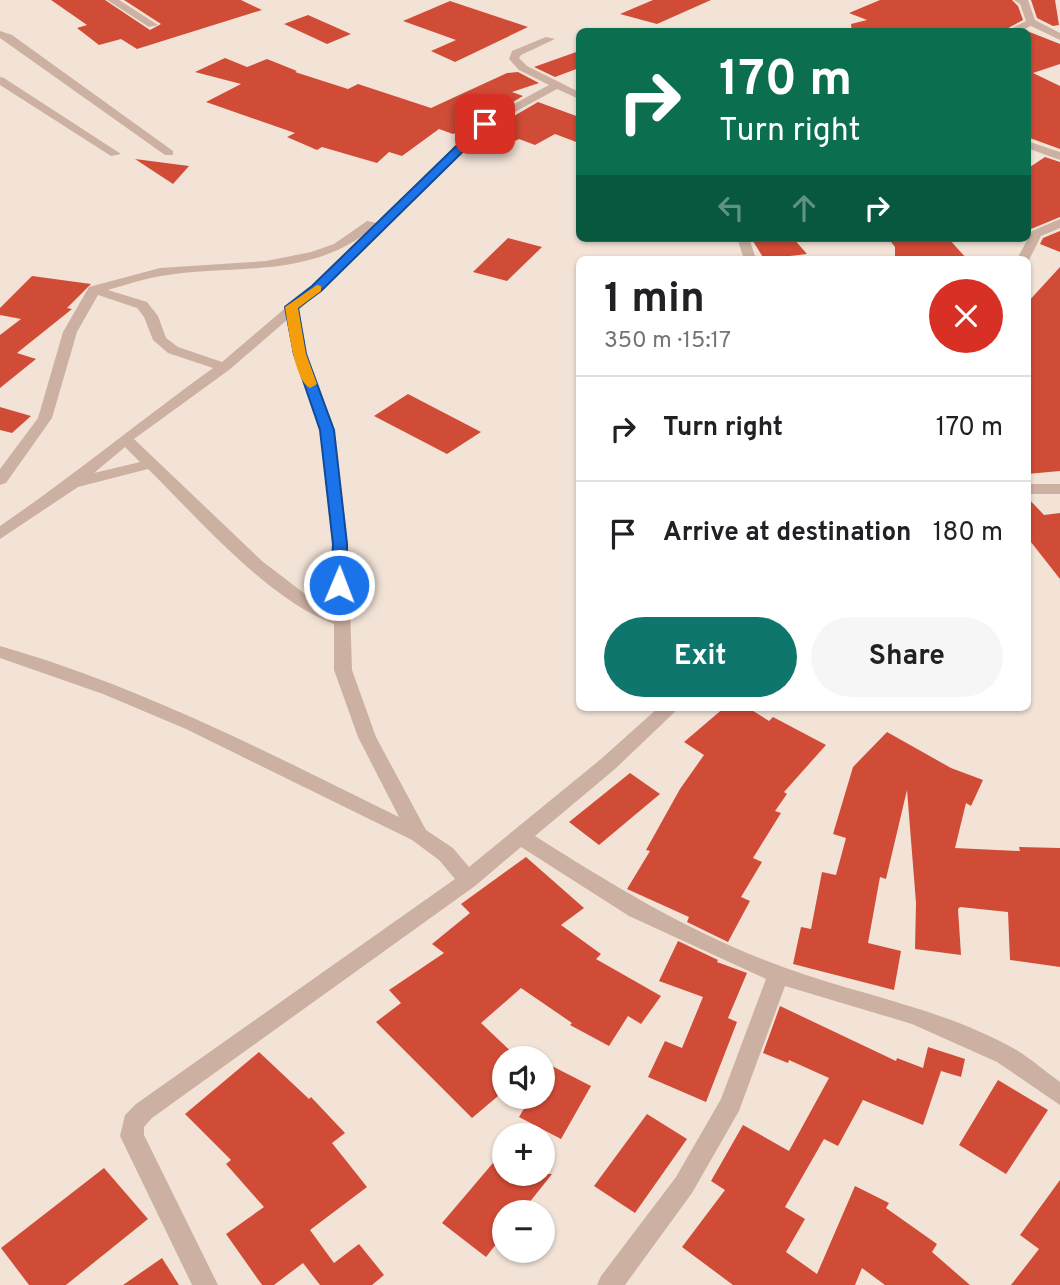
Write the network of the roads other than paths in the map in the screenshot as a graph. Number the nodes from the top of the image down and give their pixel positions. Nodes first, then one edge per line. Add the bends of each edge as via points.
1 (112, 0) edge
2 (1019, 0) edge
3 (1031, 22) junction
4 (153, 25) dead end
5 (1018, 28) edge
6 (0, 34) edge
7 (1060, 37) edge
8 (550, 39) dead end
9 (0, 80) edge
10 (557, 85) junction
11 (576, 94) edge
12 (1031, 145) edge
13 (169, 153) dead end
14 (115, 154) dead end
15 (1060, 156) edge
16 (411, 195) junction
17 (1060, 223) edge
18 (1024, 256) edge
19 (94, 290) junction
20 (292, 307) junction
21 (224, 367) junction
22 (125, 439) junction
23 (150, 464) junction
24 (0, 480) edge
25 (73, 483) junction
26 (1031, 489) edge
27 (1060, 489) edge
28 (0, 534) edge
29 (343, 621) junction
30 (0, 652) edge
31 (667, 711) edge
32 (419, 835) junction
33 (519, 836) junction
34 (468, 880) junction
35 (778, 975) junction
36 (1060, 1095) edge
37 (205, 1285) edge
38 (610, 1285) edge

1 - 4 street
2 - 3 street
3 - 5 street
3 - 7 street
6 - 13 street
8 - 10 street via 516,53 514,59
9 - 14 street
10 - 11 street
10 - 16 street via 485,124
12 - 15 street
16 - 19 street via 327,251 266,265 160,272
16 - 20 street
17 - 18 street via 1035,234
19 - 21 street via 142,305 160,340 173,350
19 - 24 street via 70,332 45,418
20 - 21 street
20 - 29 street via 300,354 327,430
21 - 22 street
22 - 23 street
22 - 25 street
23 - 25 street
23 - 29 street via 256,565 316,611
25 - 28 street
26 - 27 street
29 - 32 street via 344,670 363,726
30 - 32 street via 193,724
31 - 33 street
32 - 34 street via 446,854
33 - 34 street
33 - 35 street via 636,910
34 - 37 street via 133,1123 132,1136
35 - 36 street via 916,1016 1005,1055
35 - 38 street via 731,1104 684,1185

